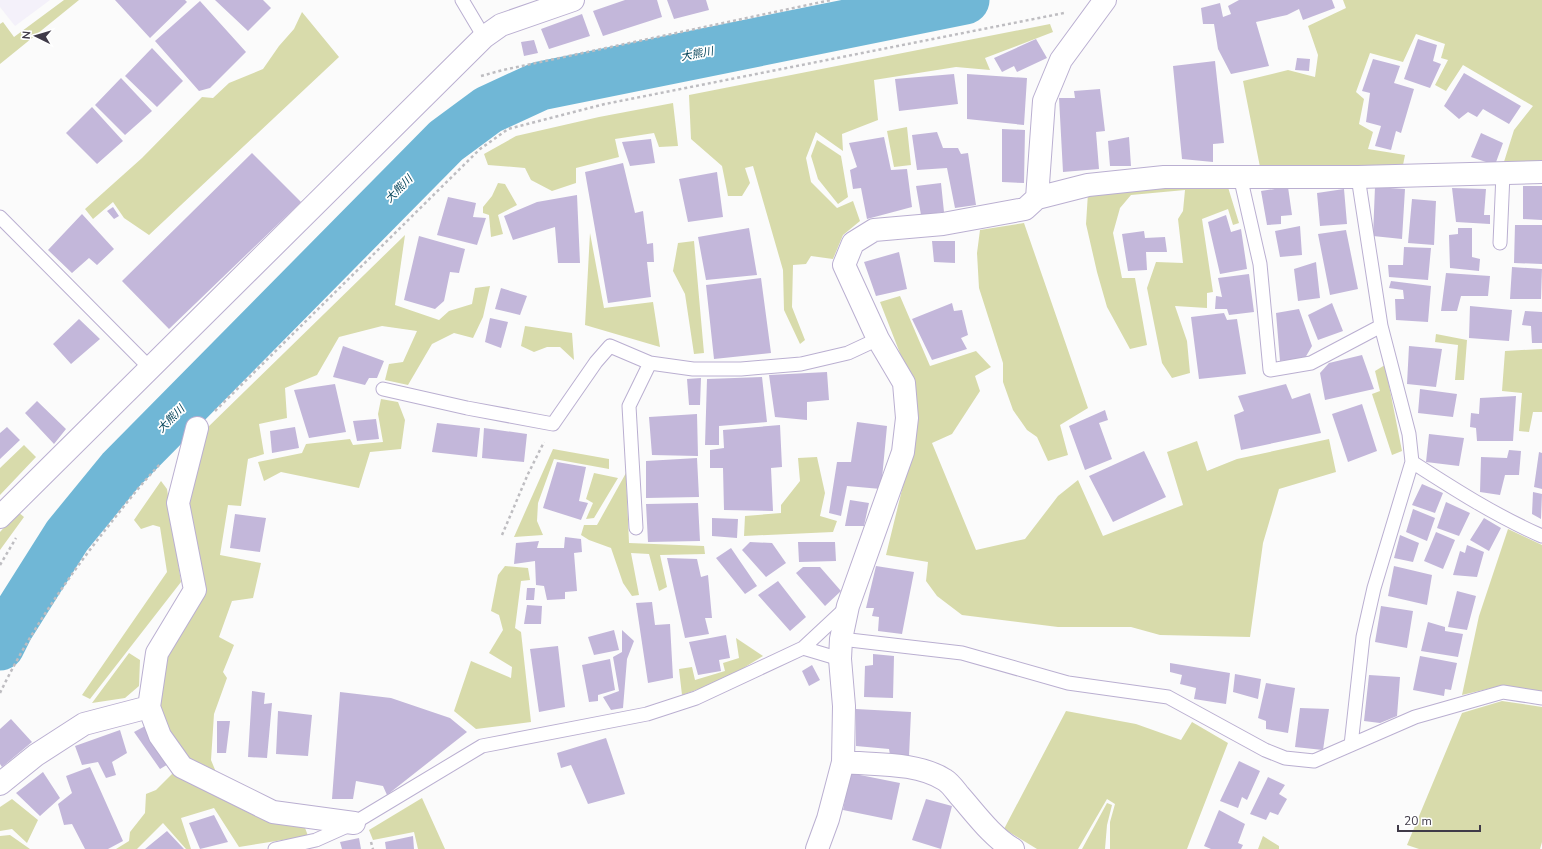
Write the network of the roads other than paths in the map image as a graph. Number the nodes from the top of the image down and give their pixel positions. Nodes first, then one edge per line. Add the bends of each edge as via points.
1 (462, 0) edge
2 (573, 0) edge
3 (1105, 0) edge
4 (484, 37) junction
5 (1542, 172) edge
6 (1503, 174) junction
7 (1240, 176) junction
8 (1358, 177) junction
9 (1037, 198) junction
10 (0, 217) edge
11 (1500, 243) dead end
12 (1381, 326) junction
13 (878, 339) junction
14 (650, 363) junction
15 (151, 369) junction
16 (383, 389) dead end
17 (197, 428) road end
18 (1412, 462) junction
19 (0, 517) edge
20 (636, 528) dead end
21 (1542, 536) edge
22 (848, 606) junction
23 (803, 648) junction
24 (841, 649) junction
25 (1542, 698) edge
26 (149, 707) junction
27 (1351, 745) junction
28 (843, 762) junction
29 (0, 784) edge
30 (354, 823) junction
31 (275, 849) edge
32 (817, 849) edge
33 (1013, 849) edge

1 - 4 lane
2 - 4 street via 501,25
3 - 9 street via 1061,60 1044,101
4 - 15 street
5 - 6 street
6 - 8 street
6 - 11 lane
7 - 8 street
7 - 9 street via 1164,178 1088,185
7 - 12 lane via 1260,264 1270,370 1311,363
8 - 12 lane
9 - 13 street via 1025,209 943,224 874,230 853,243 844,265
10 - 15 lane
12 - 18 lane via 1409,434
13 - 14 lane via 848,353 801,364 741,369 693,368
13 - 22 street via 904,383 907,418 903,452
14 - 16 lane via 610,346 553,424
14 - 20 lane via 629,406
15 - 19 street
17 - 26 street via 178,503 195,590 157,653
18 - 21 lane via 1465,496
18 - 27 lane via 1374,588 1363,637
22 - 23 lane
22 - 24 street
23 - 24 lane
23 - 30 lane via 696,698 647,714 482,746
24 - 27 lane via 962,653 1068,683 1168,698 1265,750 1285,758 1314,761
24 - 28 street
25 - 27 lane via 1504,692 1415,717
26 - 29 street via 84,724 36,755
26 - 30 street via 160,736 182,767 273,812
28 - 32 street
28 - 33 street via 907,767 927,771 946,780
30 - 31 lane via 316,840

